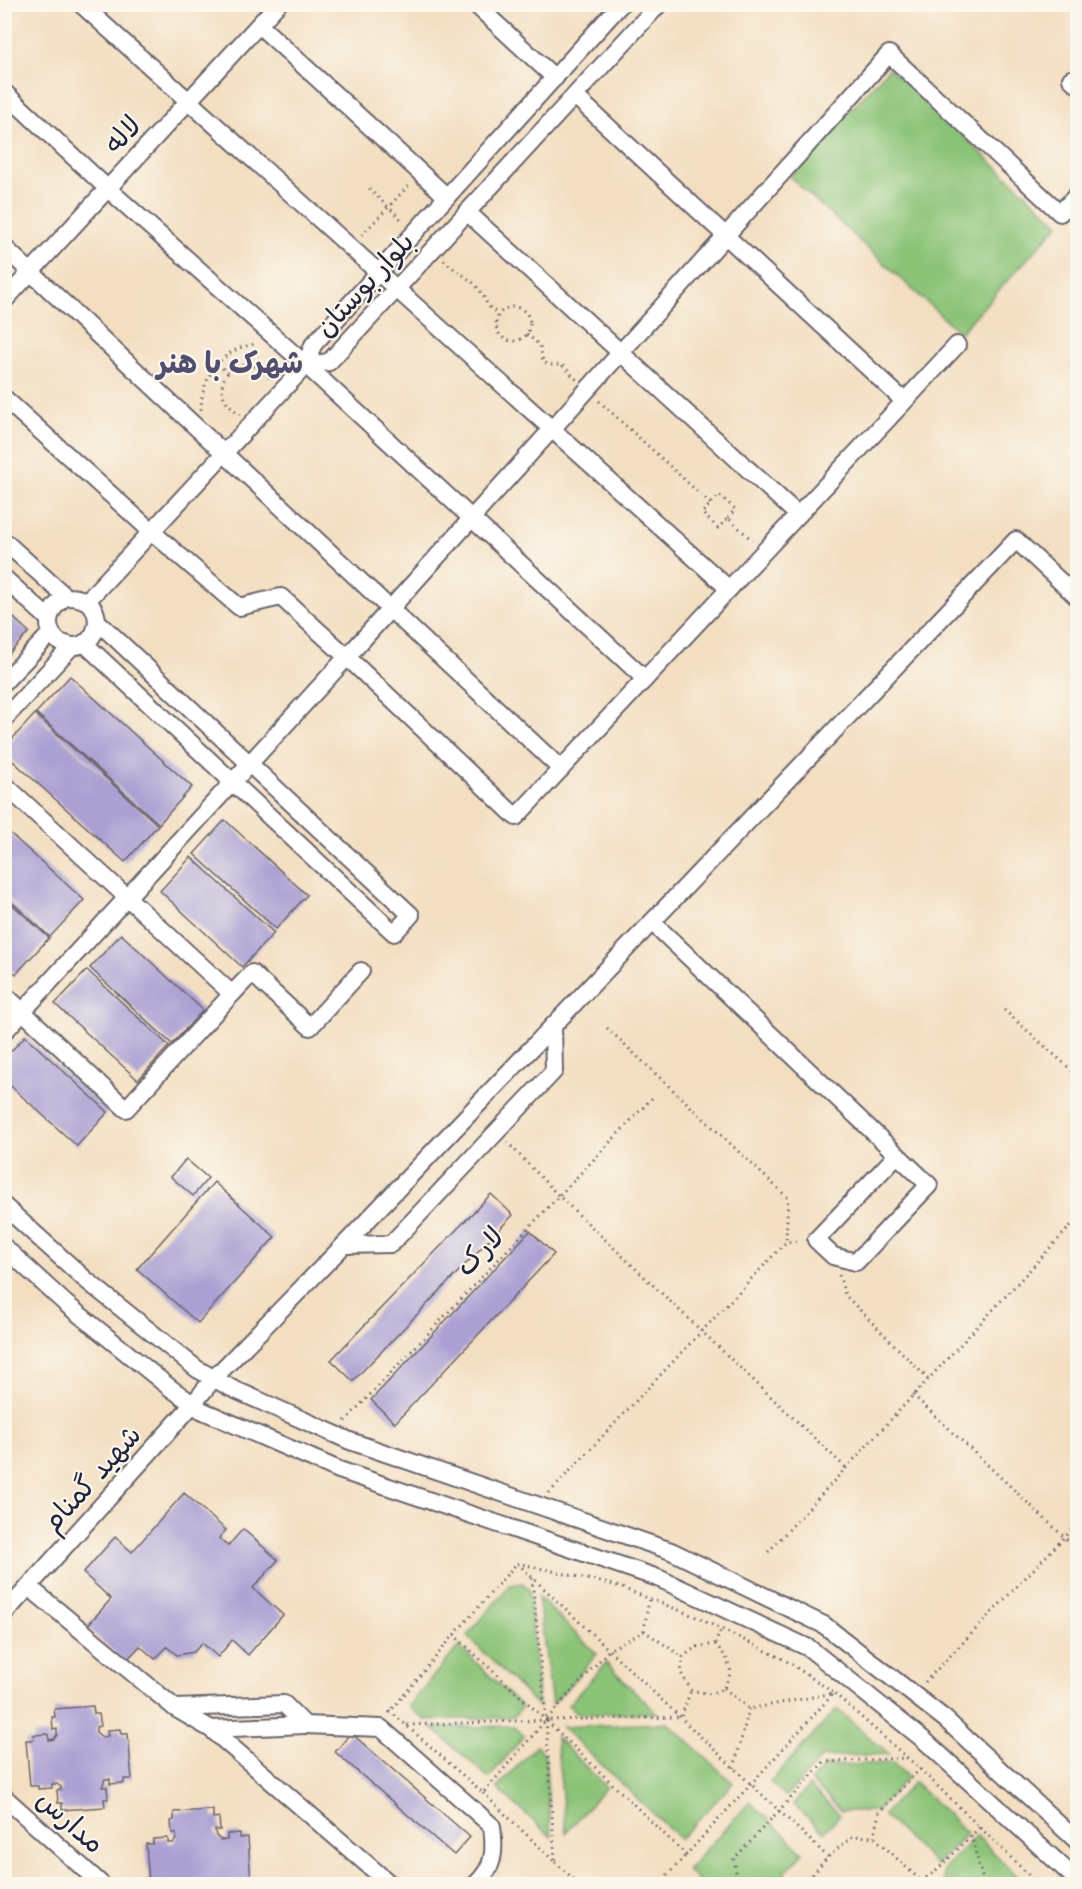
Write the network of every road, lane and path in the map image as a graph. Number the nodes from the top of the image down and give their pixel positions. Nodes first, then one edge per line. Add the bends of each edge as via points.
1 (81, 4) edge
2 (278, 4) edge
3 (475, 4) edge
4 (621, 4) edge
5 (659, 4) edge
6 (259, 25) junction
7 (555, 78) junction
8 (4, 92) edge
9 (575, 96) junction
10 (188, 102) junction
11 (421, 173) junction
12 (108, 189) junction
13 (369, 189) dead end
14 (1077, 194) edge
15 (447, 197) junction
16 (388, 207) junction
17 (467, 212) junction
18 (416, 232) junction
19 (725, 236) junction
20 (351, 248) junction
21 (6, 249) edge
22 (433, 249) junction
23 (31, 273) junction
24 (379, 273) junction
25 (396, 289) junction
26 (4, 301) edge
27 (499, 313) junction
28 (527, 334) junction
29 (957, 345) dead end
30 (286, 347) junction
31 (620, 353) junction
32 (218, 363) junction
33 (306, 365) junction
34 (228, 373) junction
35 (283, 389) junction
36 (587, 390) junction
37 (4, 398) edge
38 (904, 402) junction
39 (250, 424) junction
40 (552, 429) junction
41 (210, 440) junction
42 (223, 453) junction
43 (711, 504) junction
44 (798, 515) junction
45 (472, 518) junction
46 (728, 518) junction
47 (151, 531) junction
48 (4, 541) edge
49 (764, 552) junction
50 (4, 578) edge
51 (729, 589) junction
52 (66, 597) junction
53 (1077, 598) edge
54 (87, 601) junction
55 (390, 609) junction
56 (97, 621) junction
57 (49, 626) junction
58 (78, 645) junction
59 (347, 657) junction
60 (645, 679) junction
61 (4, 682) edge
62 (4, 719) edge
63 (249, 764) junction
64 (561, 769) junction
65 (232, 782) junction
66 (4, 784) edge
67 (128, 897) junction
68 (652, 922) junction
69 (361, 971) dead end
70 (4, 994) edge
71 (232, 994) junction
72 (1004, 1010) dead end
73 (23, 1012) junction
74 (553, 1026) junction
75 (607, 1028) dead end
76 (4, 1032) edge
77 (1077, 1076) edge
78 (654, 1096) dead end
79 (498, 1132) junction
80 (897, 1155) junction
81 (559, 1196) junction
82 (4, 1206) edge
83 (1077, 1218) edge
84 (1074, 1222) junction
85 (1077, 1226) edge
86 (816, 1240) junction
87 (786, 1242) junction
88 (344, 1245) junction
89 (4, 1247) edge
90 (833, 1256) junction
91 (700, 1332) junction
92 (214, 1378) junction
93 (928, 1379) junction
94 (914, 1395) junction
95 (194, 1404) junction
96 (333, 1433) junction
97 (846, 1468) junction
98 (538, 1505) junction
99 (1077, 1523) edge
100 (1064, 1537) junction
101 (1077, 1550) edge
102 (768, 1552) dead end
103 (517, 1563) junction
104 (531, 1576) junction
105 (29, 1587) junction
106 (649, 1598) junction
107 (4, 1614) edge
108 (722, 1629) junction
109 (644, 1631) junction
110 (454, 1635) junction
111 (715, 1644) junction
112 (609, 1650) junction
113 (683, 1657) junction
114 (724, 1688) junction
115 (691, 1690) junction
116 (834, 1693) junction
117 (913, 1694) junction
118 (175, 1708) junction
119 (749, 1709) junction
120 (390, 1711) junction
121 (681, 1717) junction
122 (546, 1720) junction
123 (305, 1725) junction
124 (406, 1725) junction
125 (381, 1728) junction
126 (211, 1729) junction
127 (909, 1758) junction
128 (734, 1768) junction
129 (920, 1769) junction
130 (752, 1784) junction
131 (483, 1793) junction
132 (4, 1797) edge
133 (780, 1811) junction
134 (981, 1826) junction
135 (971, 1836) junction
136 (874, 1837) junction
137 (1077, 1842) edge
138 (686, 1855) junction
139 (828, 1857) junction
140 (555, 1862) junction
141 (1077, 1881) edge
142 (921, 1883) edge
143 (101, 1884) edge
144 (390, 1884) edge
145 (476, 1884) edge
146 (579, 1884) edge
147 (659, 1884) edge
148 (738, 1884) edge
149 (807, 1884) edge
150 (984, 1884) edge
151 (1038, 1884) edge

1 - 10 street
2 - 6 street, لاله
3 - 7 street
4 - 7 street, بلوار بوستان
5 - 9 street, بلوار بوستان
6 - 10 street, لاله
6 - 11 street
7 - 15 street, بلوار بوستان
8 - 12 street
9 - 17 street, بلوار بوستان
9 - 19 street
10 - 12 street, لاله
10 - 20 street
11 - 15 street
11 - 16 path
12 - 23 street, لاله
12 - 30 street
13 - 16 path
14 - 19 street via 1060,213 889,54
15 - 18 street, بلوار بوستان
16 - 18 path
16 - 20 path
17 - 22 street, بلوار بوستان
17 - 31 street
18 - 24 street, بلوار بوستان
19 - 31 street
19 - 38 street
20 - 24 street
21 - 23 street
22 - 25 street, بلوار بوستان
22 - 27 path via 480,290 493,312
23 - 26 street, لاله
23 - 41 street
24 - 25 street
24 - 33 street, بلوار بوستان via 313,345
25 - 33 street, بلوار بوستان via 330,362
25 - 40 street
27 - 28 path via 496,326 503,337 516,341
27 - 28 path via 511,306 524,310 531,321
28 - 36 path via 540,346 543,361 562,365
29 - 38 street
30 - 32 path via 251,344
30 - 33 street
31 - 36 street
31 - 44 street
32 - 34 path
32 - 41 path via 207,378 201,399 202,420
33 - 35 street
33 - 45 street
34 - 35 path via 240,365 254,366
34 - 39 path via 222,384 224,397
35 - 39 street
36 - 40 street
36 - 43 path
37 - 47 street
38 - 44 street
39 - 42 street
40 - 45 street
40 - 51 street
41 - 42 street
42 - 47 street
42 - 55 street
43 - 46 path via 719,495 735,509
43 - 46 path via 702,513 718,528
44 - 49 street
45 - 55 street
45 - 60 street
46 - 49 path
47 - 54 street
47 - 59 street via 239,607 281,597
48 - 52 street
49 - 51 street
50 - 57 street
51 - 60 street
52 - 54 street
52 - 57 street via 56,603
53 - 68 street, شهید گمنام via 1016,540
54 - 56 street via 95,609
55 - 59 street
55 - 64 street
56 - 58 street via 95,633
56 - 63 street
57 - 58 street via 58,642
57 - 61 street
58 - 62 street
58 - 65 street
59 - 63 street
59 - 64 street via 516,817
60 - 64 street
63 - 65 street
63 - 65 street via 411,915 394,933
65 - 67 street
66 - 67 street
67 - 71 street
67 - 73 street
68 - 74 street, شهید گمنام
68 - 80 street
69 - 71 street via 310,1027 252,973
70 - 73 street
71 - 73 street via 126,1109
72 - 77 path
73 - 76 street
74 - 79 street via 555,1071
74 - 88 street, شهید گمنام
75 - 87 path via 788,1198
78 - 81 path, لارک
79 - 81 path
79 - 88 street via 391,1245
80 - 86 street
80 - 90 street via 929,1185 856,1262
81 - 91 path
81 - 96 path, لارک
82 - 92 street via 86,1280 197,1369
83 - 84 path
84 - 85 path
84 - 93 path
86 - 87 path
86 - 90 street
87 - 91 path
88 - 92 street, شهید گمنام
89 - 95 street via 65,1303
90 - 93 path via 845,1295
91 - 97 path
91 - 98 path
92 - 95 street, شهید گمنام
92 - 96 street
93 - 94 path
94 - 97 path
94 - 100 path
95 - 105 street, شهید گمنام
95 - 141 street via 339,1470 658,1578 808,1648 924,1740
96 - 98 street
97 - 102 path
98 - 117 street via 671,1551 824,1625
99 - 100 path
100 - 101 path
100 - 117 path
103 - 104 path
103 - 106 path via 614,1585
103 - 110 path
104 - 112 path
104 - 122 path
105 - 107 street, شهید گمنام
105 - 118 street
106 - 108 path
106 - 109 path
108 - 111 path
108 - 116 path via 785,1660
109 - 112 path
109 - 113 path
110 - 120 path
110 - 122 path
111 - 113 path via 696,1647
111 - 114 path via 726,1657 731,1672
112 - 121 path
112 - 122 path
113 - 115 path via 681,1673
114 - 115 path via 710,1694
114 - 119 path
115 - 121 path
116 - 119 path
116 - 127 path
116 - 130 path
117 - 137 street
118 - 123 street via 284,1704
118 - 126 street
119 - 128 path
120 - 124 path
120 - 125 path
121 - 122 path
121 - 128 path
122 - 124 path
122 - 131 path
122 - 138 path
122 - 140 path
123 - 125 street
123 - 126 street
124 - 131 path
125 - 145 street via 492,1826 495,1849 485,1875
126 - 144 street
127 - 129 path
127 - 133 path via 824,1762
128 - 130 path
129 - 134 path
129 - 136 path via 879,1812
130 - 133 path
130 - 138 path
131 - 140 path
132 - 143 street, مدارس
133 - 139 path
133 - 148 path via 734,1859
134 - 135 path
134 - 151 path
135 - 142 path
135 - 150 path
136 - 139 path via 853,1836
136 - 142 path
138 - 147 path
139 - 149 path
140 - 146 path

